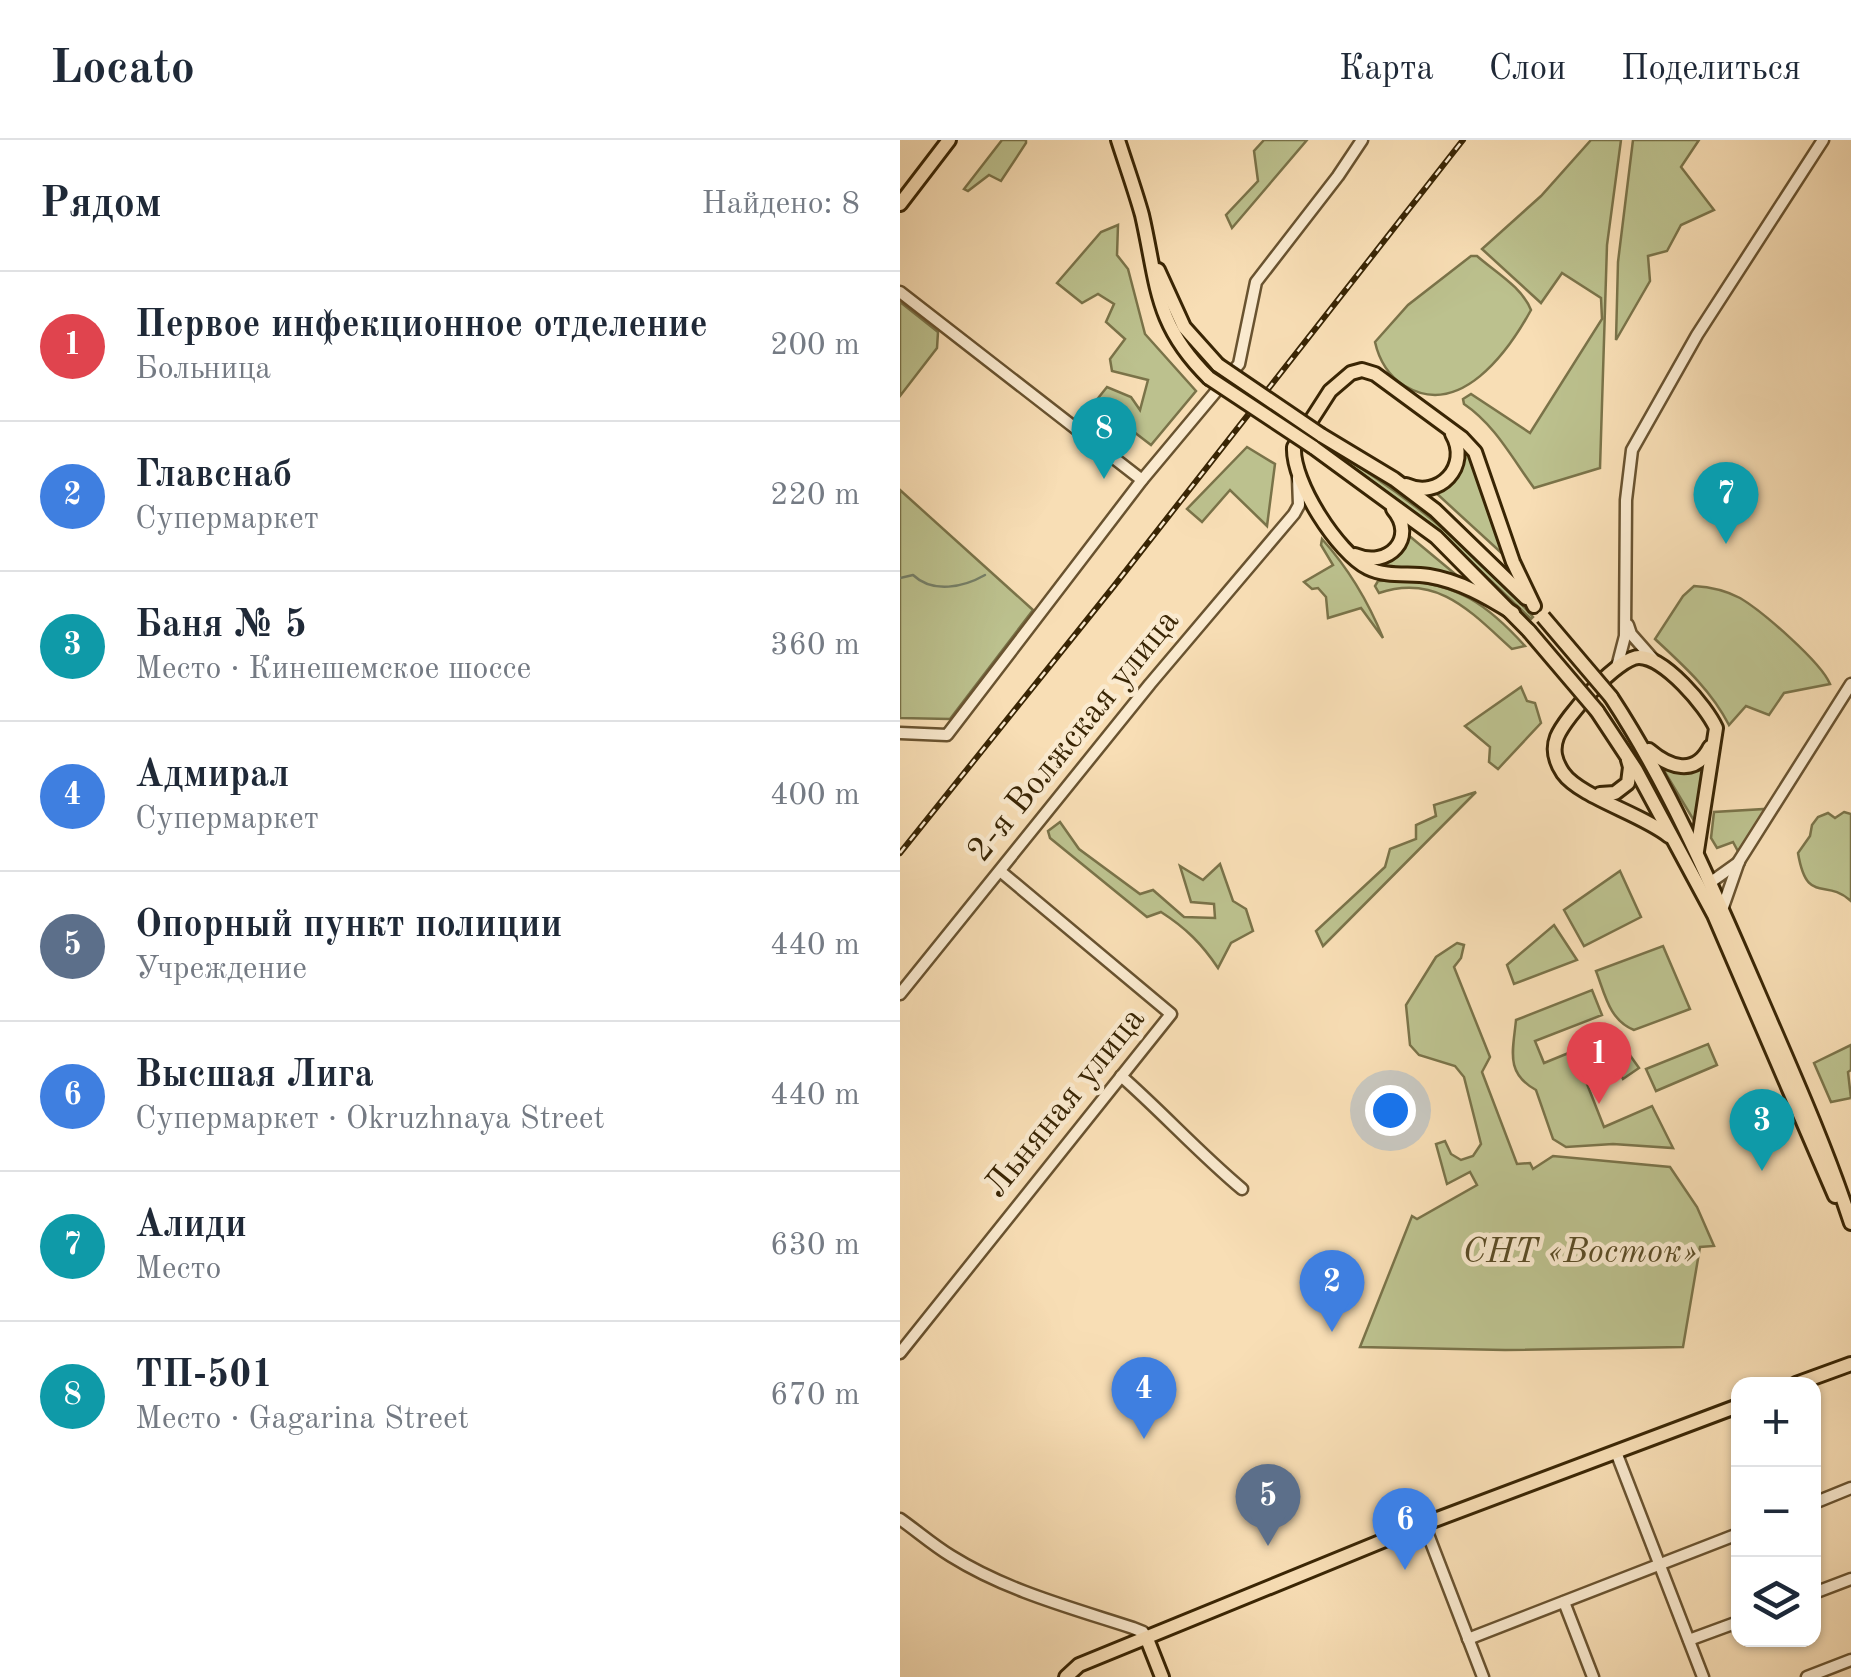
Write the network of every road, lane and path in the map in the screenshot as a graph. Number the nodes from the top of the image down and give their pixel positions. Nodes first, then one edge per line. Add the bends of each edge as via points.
1 (949, 140) edge
2 (1118, 140) edge
3 (1362, 140) edge
4 (1824, 140) edge
5 (900, 204) edge
6 (1149, 249) junction
7 (900, 292) edge
8 (1448, 428) junction
9 (1298, 477) junction
10 (1394, 479) junction
11 (1142, 480) junction
12 (1384, 498) junction
13 (1294, 514) junction
14 (1323, 519) junction
15 (1348, 552) junction
16 (1534, 606) junction
17 (1513, 613) junction
18 (1625, 617) junction
19 (1653, 660) junction
20 (1617, 667) junction
21 (1851, 684) edge
22 (900, 733) edge
23 (1713, 741) junction
24 (1621, 744) junction
25 (1642, 744) junction
26 (1593, 794) junction
27 (1677, 843) junction
28 (1697, 851) junction
29 (1740, 861) junction
30 (1000, 871) junction
31 (1712, 882) junction
32 (1723, 907) junction
33 (900, 994) edge
34 (1121, 1076) junction
35 (1242, 1189) dead end
36 (1851, 1224) edge
37 (900, 1353) edge
38 (1851, 1364) edge
39 (1815, 1377) edge
40 (1731, 1409) edge
41 (1616, 1452) junction
42 (1851, 1488) edge
43 (1821, 1500) edge
44 (900, 1519) edge
45 (1424, 1524) junction
46 (1731, 1537) edge
47 (1661, 1565) junction
48 (1851, 1580) edge
49 (1821, 1591) edge
50 (1564, 1602) junction
51 (1731, 1625) edge
52 (1468, 1638) junction
53 (1147, 1639) junction
54 (1689, 1640) junction
55 (1851, 1660) edge
56 (1066, 1677) edge
57 (1162, 1677) edge
58 (1483, 1677) edge
59 (1593, 1677) edge
60 (1703, 1677) edge
61 (1807, 1677) edge

1 - 5 main road
2 - 6 main road
3 - 11 street via 1256,282 1239,364
4 - 18 street via 1697,335 1632,450
6 - 10 main road, bridge via 1184,327 1218,365
6 - 12 main road, bridge via 1160,308 1190,359
7 - 11 street
8 - 9 main road via 1374,374 1351,373 1298,439
8 - 10 main road via 1459,450 1446,481 1422,490
8 - 16 main road via 1483,468
9 - 13 street
9 - 14 main road
10 - 16 main road
11 - 22 street via 947,735
12 - 15 main road via 1400,518 1399,546 1378,560
12 - 17 main road via 1436,537
13 - 14 street
13 - 30 street, 2-я Волжская улица
14 - 15 main road
15 - 17 main road via 1378,572 1452,581
16 - 25 main road, bridge via 1611,696
17 - 24 main road, bridge
18 - 19 street
18 - 20 street
19 - 20 main road via 1637,657
19 - 23 main road via 1710,714
20 - 26 main road via 1578,707 1554,748 1568,780
21 - 29 street
23 - 25 main road via 1706,756 1684,767
23 - 28 main road
24 - 26 main road via 1628,783 1615,793
24 - 27 main road
25 - 28 main road
26 - 27 main road
27 - 36 main road
28 - 31 main road
29 - 31 street
29 - 32 street
30 - 33 street, 2-я Волжская улица
30 - 34 street, Льняная улица via 1170,1014
31 - 32 main road
32 - 36 main road
34 - 35 street
34 - 37 street, Льняная улица
38 - 39 main road
40 - 41 main road
41 - 45 main road
41 - 47 street
42 - 43 street
44 - 53 street via 984,1574 1134,1628
45 - 52 street
45 - 53 main road
46 - 47 street
47 - 50 street
47 - 54 street
48 - 49 street
50 - 52 street
50 - 59 street
51 - 54 street
52 - 58 street
53 - 56 main road via 1079,1665
53 - 57 main road
54 - 60 street
55 - 61 street

